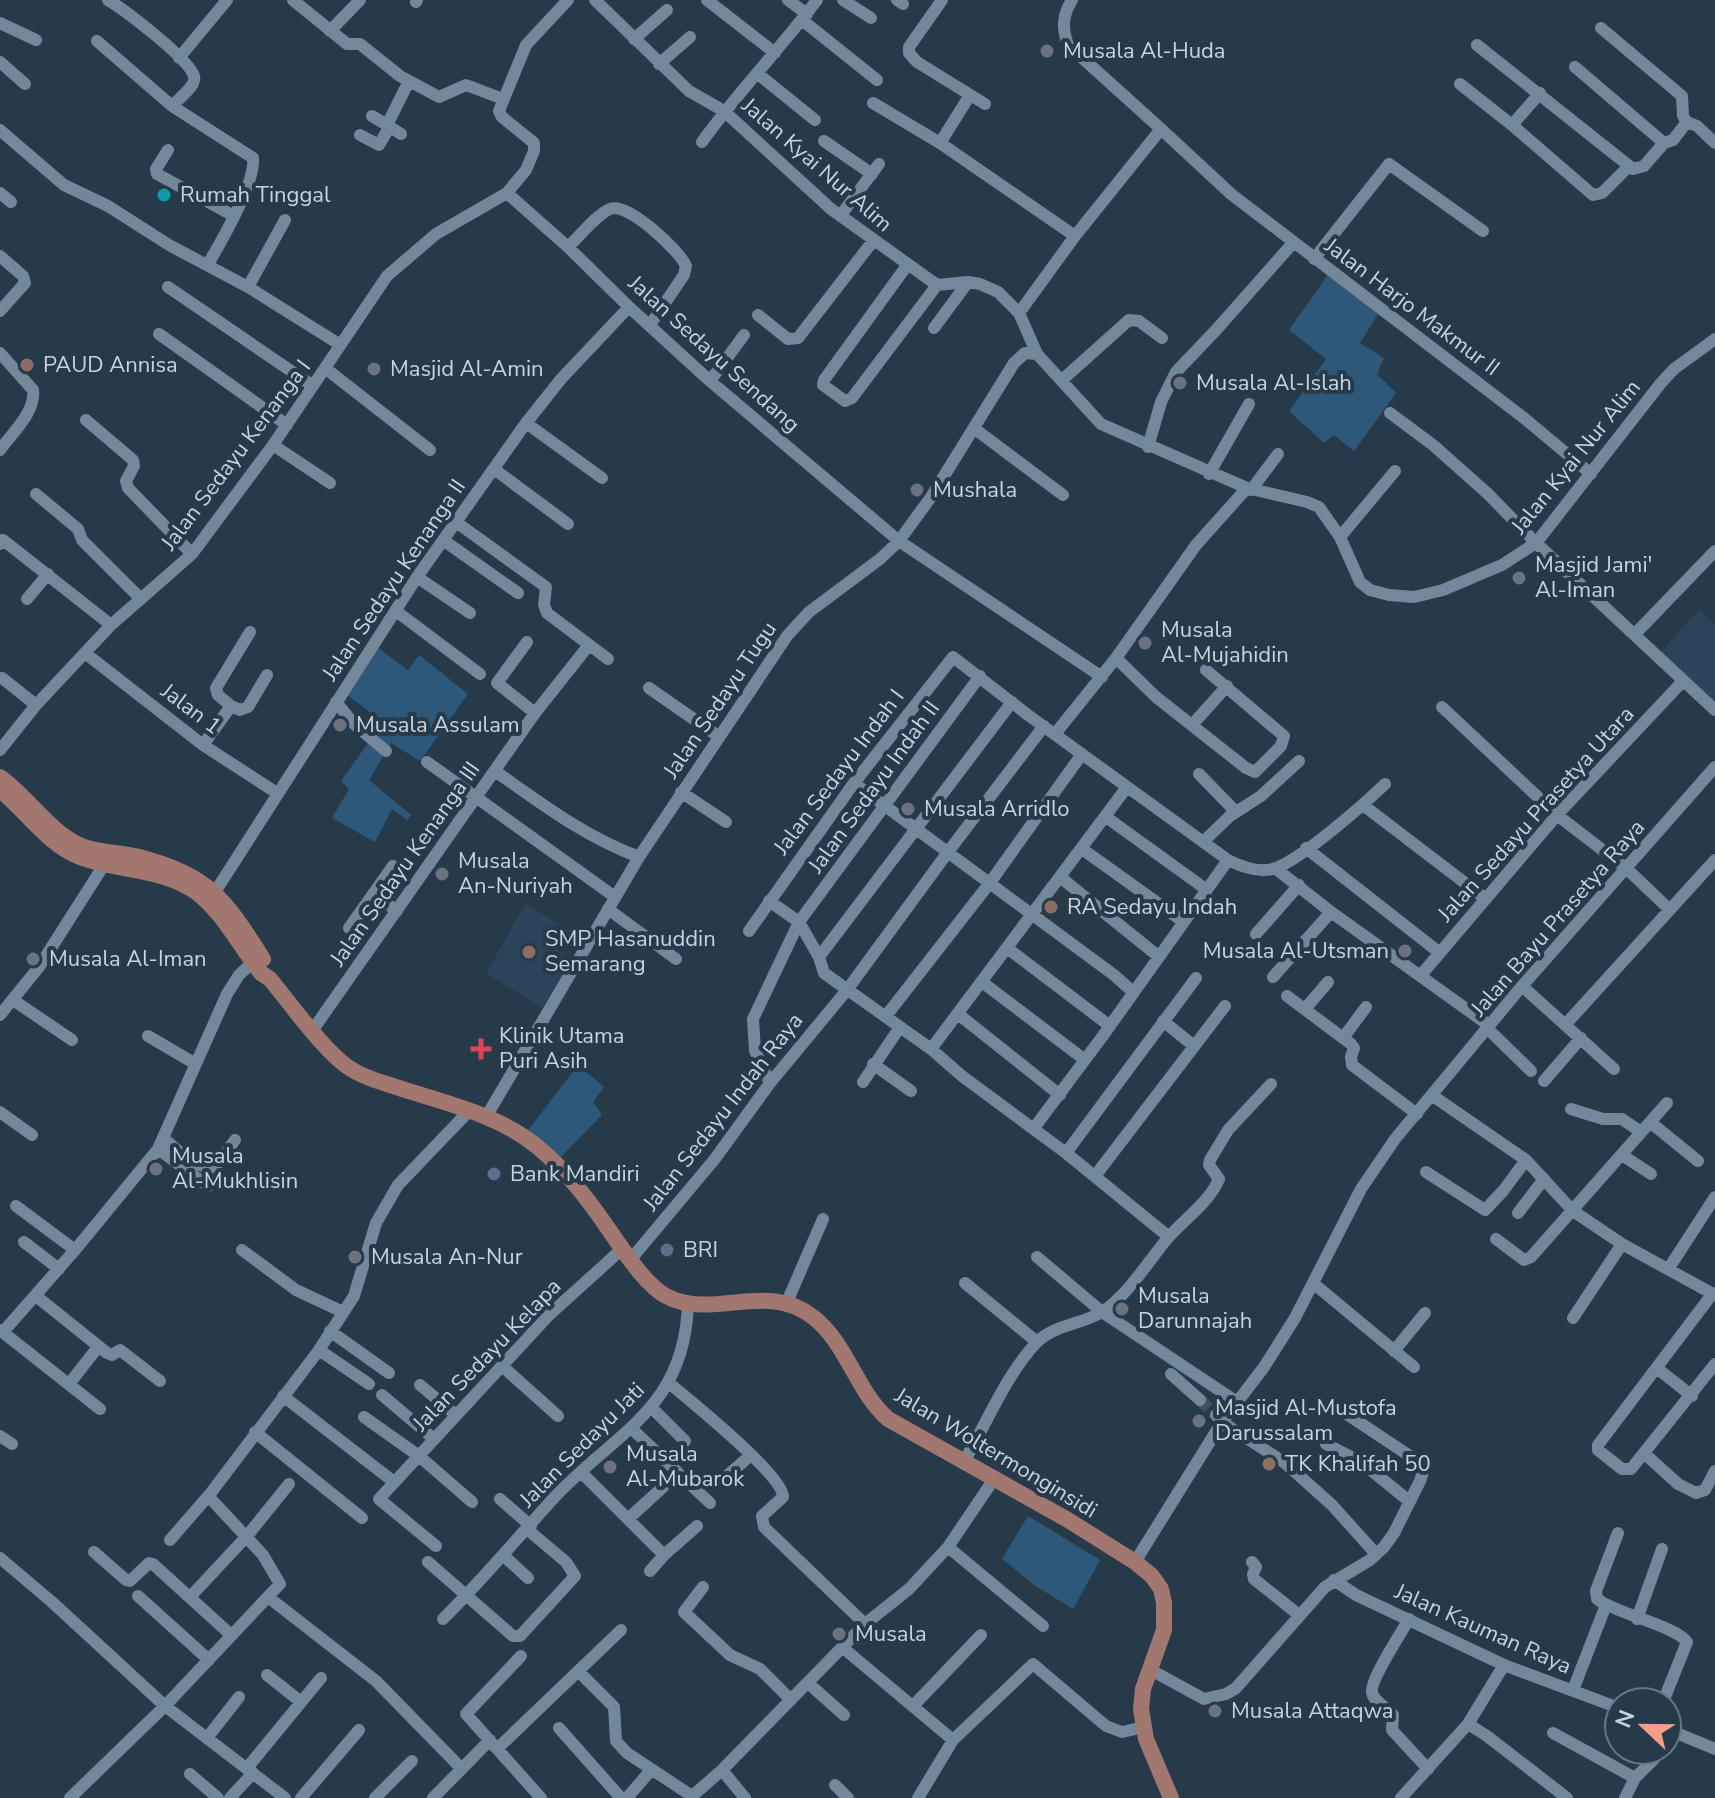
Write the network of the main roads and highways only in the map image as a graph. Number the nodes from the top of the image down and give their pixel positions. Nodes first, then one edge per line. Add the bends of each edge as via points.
1 (0, 777) edge
2 (0, 790) edge
3 (109, 857) junction
4 (183, 877) junction
5 (223, 912) junction
6 (1171, 1798) edge

1 - 3 main road via 81,846
2 - 3 main road via 79,857
3 - 4 main road
4 - 5 main road
4 - 5 main road via 215,892
5 - 6 main road, Jalan Woltermonginsidi via 312,1031 351,1070 486,1117 528,1139 584,1196 626,1254 666,1296 688,1303 787,1302 822,1326 880,1413 1068,1520 1152,1576 1161,1589 1164,1630 1141,1709

